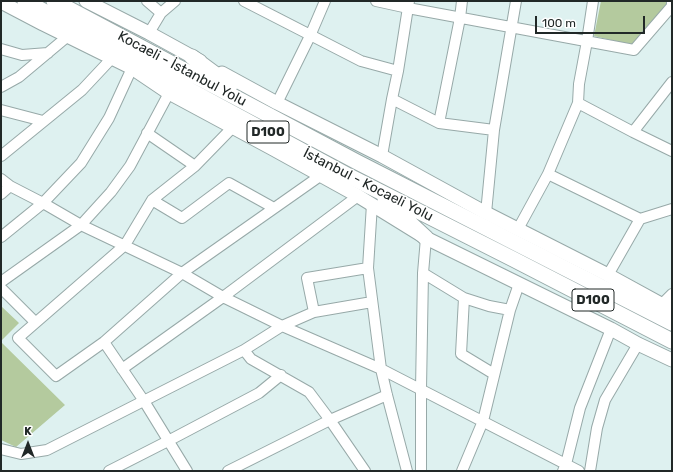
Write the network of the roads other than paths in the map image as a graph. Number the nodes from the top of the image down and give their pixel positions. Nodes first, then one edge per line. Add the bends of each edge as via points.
1 (24, 1) edge
2 (54, 1) edge
3 (86, 1) edge
4 (147, 1) edge
5 (175, 1) edge
6 (244, 1) edge
7 (325, 1) edge
8 (377, 1) edge
9 (462, 1) edge
10 (516, 1) edge
11 (594, 1) edge
12 (672, 1) edge
13 (1, 2) edge
14 (408, 5) edge
15 (161, 13) junction
16 (460, 18) junction
17 (512, 27) junction
18 (149, 33) junction
19 (68, 36) junction
20 (310, 36) junction
21 (587, 41) junction
22 (1, 49) edge
23 (48, 53) junction
24 (192, 57) junction
25 (112, 58) junction
26 (132, 68) junction
27 (398, 71) junction
28 (672, 82) edge
29 (1, 87) edge
30 (169, 93) junction
31 (392, 99) junction
32 (277, 103) junction
33 (578, 103) junction
34 (1, 110) edge
35 (43, 121) junction
36 (439, 122) junction
37 (232, 127) junction
38 (494, 130) junction
39 (633, 132) junction
40 (147, 133) junction
41 (672, 151) edge
42 (1, 156) edge
43 (382, 156) junction
44 (315, 158) junction
45 (363, 165) junction
46 (195, 166) junction
47 (548, 174) junction
48 (320, 176) junction
49 (1, 178) edge
50 (10, 186) junction
51 (371, 187) junction
52 (1, 194) edge
53 (358, 196) junction
54 (152, 200) junction
55 (43, 203) junction
56 (372, 204) junction
57 (274, 208) junction
58 (672, 209) edge
59 (486, 213) junction
60 (640, 219) junction
61 (81, 225) junction
62 (518, 228) junction
63 (1, 237) edge
64 (426, 238) junction
65 (125, 245) junction
66 (368, 268) junction
67 (423, 273) junction
68 (182, 274) junction
69 (608, 275) junction
70 (1, 282) edge
71 (518, 284) junction
72 (1, 288) edge
73 (672, 294) edge
74 (223, 297) junction
75 (464, 298) junction
76 (372, 302) junction
77 (667, 307) edge
78 (510, 310) junction
79 (314, 312) junction
80 (35, 322) junction
81 (672, 323) edge
82 (282, 326) junction
83 (612, 329) junction
84 (672, 341) edge
85 (104, 342) junction
86 (638, 344) junction
87 (244, 350) junction
88 (672, 360) edge
89 (122, 369) junction
90 (381, 369) junction
91 (494, 374) junction
92 (281, 375) junction
93 (421, 389) junction
94 (387, 395) junction
95 (144, 401) junction
96 (330, 420) junction
97 (483, 421) junction
98 (168, 441) junction
99 (1, 449) edge
100 (565, 468) edge
101 (109, 471) edge
102 (187, 471) edge
103 (228, 471) edge
104 (365, 471) edge
105 (407, 471) edge
106 (420, 471) edge
107 (462, 471) edge
108 (579, 471) edge
109 (590, 471) edge

1 - 44 highway, İstanbul - Kocaeli Yolu / D100
2 - 45 highway, Kocaeli - İstanbul Yolu / D100
3 - 18 main road
4 - 15 street
5 - 15 street
6 - 20 street
7 - 20 street
8 - 14 street
9 - 16 street
10 - 17 street
11 - 21 street
12 - 21 street via 672,6 634,50
13 - 19 main road
14 - 16 street
14 - 27 street
15 - 18 street
16 - 17 street
16 - 36 street
17 - 21 street
17 - 38 street
18 - 24 main road
19 - 23 street
19 - 25 main road
20 - 27 street via 361,62
20 - 32 street
21 - 33 street
22 - 23 street via 22,55
23 - 29 street via 19,77
24 - 32 main road
24 - 45 highway via 219,78 328,140
25 - 26 main road
25 - 35 street via 82,90
26 - 30 main road
26 - 44 highway
26 - 55 street via 109,118 81,163
27 - 31 street
28 - 39 street
30 - 37 main road
30 - 40 street
31 - 36 street
31 - 43 street
32 - 43 main road
33 - 39 street
33 - 47 street
34 - 35 street
35 - 42 street
36 - 38 street
37 - 46 street
37 - 48 main road
38 - 59 street
39 - 41 street
40 - 46 street
40 - 61 street via 130,166
43 - 59 main road
44 - 51 highway, İstanbul - Kocaeli Yolu / D100
45 - 81 highway, Kocaeli - İstanbul Yolu / D100
46 - 54 street
47 - 60 street
47 - 62 street
48 - 53 main road
48 - 57 street
49 - 50 street
50 - 52 street
50 - 55 street
51 - 64 highway
51 - 84 highway, İstanbul - Kocaeli Yolu / D100
53 - 56 main road
53 - 74 street
54 - 57 street via 182,218 229,183
54 - 65 street
55 - 61 street
55 - 63 street
56 - 64 main road
56 - 66 street
57 - 68 street
58 - 60 street
59 - 62 main road
60 - 69 street
61 - 65 street
61 - 70 street
62 - 69 main road
64 - 67 street
64 - 71 main road
65 - 68 street
65 - 80 street
66 - 76 street
66 - 79 street via 308,278
67 - 75 street
67 - 93 street
68 - 74 street
68 - 85 street
69 - 77 main road
71 - 78 street
71 - 83 main road
72 - 80 street
73 - 77 street
74 - 82 street
74 - 89 street
75 - 78 street
75 - 91 street via 461,354
76 - 79 street
76 - 90 street
78 - 91 street
79 - 82 street
80 - 85 street via 18,338 56,376
82 - 87 street
82 - 90 street
83 - 86 main road
83 - 100 street via 580,408
85 - 89 street
86 - 88 main road
86 - 109 street via 606,400 596,428
87 - 92 street via 251,359
87 - 95 street
89 - 95 street
90 - 93 street
90 - 94 street
91 - 97 street
92 - 96 street via 309,392
92 - 98 street via 259,393
93 - 97 street
93 - 106 street
94 - 96 street
94 - 105 street
95 - 98 street
95 - 99 street via 47,450 21,454
96 - 103 street
96 - 104 street
97 - 100 street
97 - 107 street
98 - 101 street
98 - 102 street
100 - 108 street

